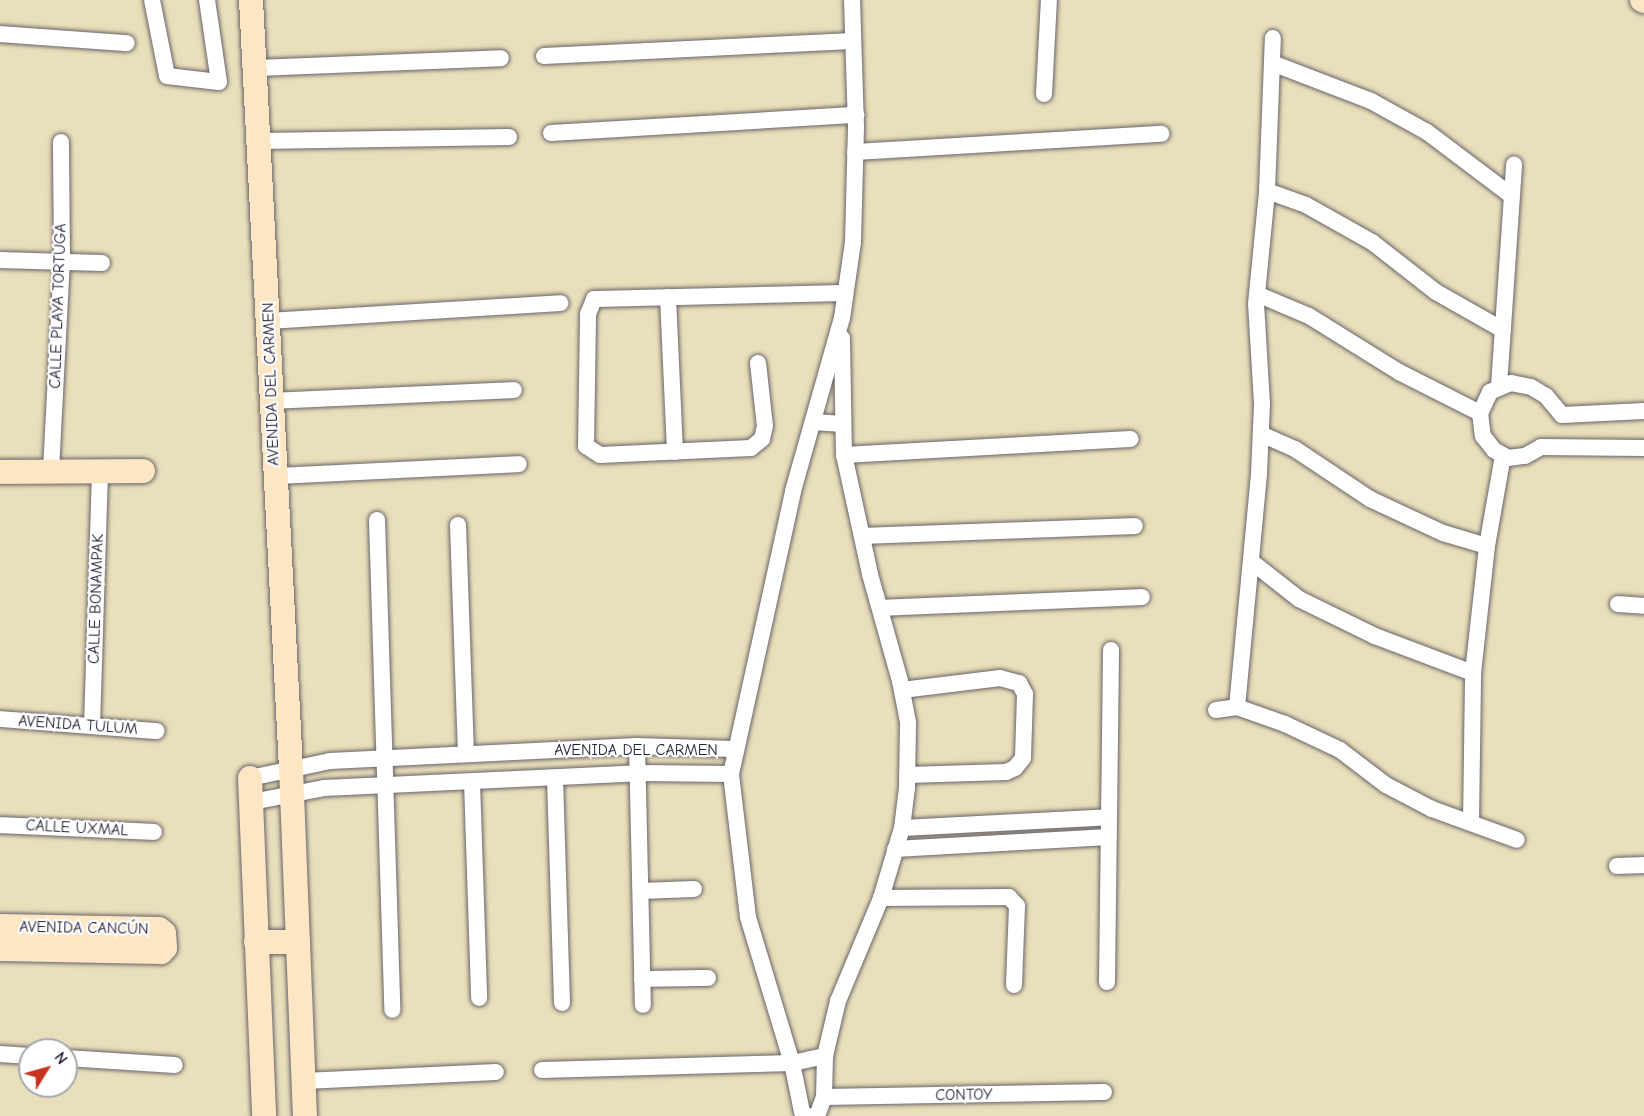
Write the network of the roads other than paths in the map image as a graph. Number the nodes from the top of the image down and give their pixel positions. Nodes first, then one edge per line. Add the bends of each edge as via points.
1 (152, 0) edge
2 (207, 0) edge
3 (251, 0) edge
4 (852, 0) edge
5 (1049, 0) edge
6 (0, 34) edge
7 (1273, 38) dead end
8 (853, 40) junction
9 (126, 43) dead end
10 (544, 56) dead end
11 (501, 58) dead end
12 (1272, 63) junction
13 (257, 68) junction
14 (1044, 94) dead end
15 (856, 115) junction
16 (551, 134) dead end
17 (1161, 134) dead end
18 (509, 137) dead end
19 (260, 141) junction
20 (62, 142) dead end
21 (855, 152) junction
22 (1514, 165) dead end
23 (1267, 191) junction
24 (1512, 196) junction
25 (0, 260) edge
26 (62, 262) junction
27 (102, 263) dead end
28 (845, 293) junction
29 (1257, 294) junction
30 (668, 297) junction
31 (560, 303) dead end
32 (842, 318) junction
33 (268, 321) junction
34 (1503, 330) junction
35 (758, 363) dead end
36 (1499, 386) junction
37 (513, 390) dead end
38 (272, 401) junction
39 (1644, 411) edge
40 (1480, 412) junction
41 (813, 422) junction
42 (843, 424) junction
43 (1261, 435) junction
44 (1131, 439) dead end
45 (1644, 448) edge
46 (675, 452) junction
47 (844, 455) junction
48 (1503, 455) junction
49 (519, 464) dead end
50 (51, 470) junction
51 (100, 471) junction
52 (143, 471) dead end
53 (0, 472) edge
54 (275, 476) junction
55 (377, 520) dead end
56 (458, 525) dead end
57 (1135, 526) dead end
58 (862, 537) junction
59 (1487, 546) junction
60 (1252, 562) junction
61 (1142, 597) dead end
62 (1618, 604) dead end
63 (1644, 606) edge
64 (880, 608) junction
65 (1111, 651) dead end
66 (1473, 673) junction
67 (902, 690) junction
68 (1237, 707) junction
69 (1216, 710) dead end
70 (0, 719) edge
71 (92, 726) junction
72 (157, 731) dead end
73 (637, 746) junction
74 (733, 749) junction
75 (466, 754) junction
76 (386, 758) junction
77 (639, 773) junction
78 (731, 774) junction
79 (907, 775) junction
80 (250, 778) joint
81 (555, 779) junction
82 (292, 781) junction
83 (472, 782) junction
84 (387, 786) junction
85 (252, 802) junction
86 (1109, 817) junction
87 (1471, 824) junction
88 (0, 825) edge
89 (902, 828) junction
90 (154, 832) dead end
91 (1109, 837) junction
92 (1517, 840) dead end
93 (896, 849) junction
94 (1644, 865) edge
95 (1617, 866) dead end
96 (694, 889) dead end
97 (641, 891) junction
98 (881, 898) junction
99 (0, 926) edge
100 (256, 942) junction
101 (298, 942) junction
102 (0, 949) edge
103 (708, 978) dead end
104 (642, 979) junction
105 (1107, 982) dead end
106 (1014, 985) dead end
107 (479, 998) dead end
108 (562, 1004) dead end
109 (643, 1005) dead end
110 (392, 1010) dead end
111 (0, 1054) edge
112 (18, 1055) edge
113 (825, 1056) junction
114 (78, 1059) edge
115 (792, 1062) junction
116 (175, 1065) dead end
117 (542, 1070) dead end
118 (496, 1072) dead end
119 (304, 1080) junction
120 (1104, 1092) dead end
121 (824, 1097) junction
122 (264, 1116) edge
123 (305, 1116) edge
124 (807, 1116) edge
125 (817, 1116) edge

1 - 2 street via 167,76 219,82
3 - 13 main road, AVENIDA DEL CARMEN
4 - 8 street
5 - 14 street
6 - 9 street
7 - 12 street
8 - 10 street
8 - 15 street
11 - 13 street
12 - 23 street
12 - 24 street via 1371,100 1427,132
13 - 19 main road, AVENIDA DEL CARMEN
15 - 16 street
15 - 21 street
17 - 21 street
18 - 19 street
19 - 33 main road, AVENIDA DEL CARMEN
20 - 26 street, CALLE PLAYA TORTUGA
21 - 28 street via 853,242
22 - 24 street
23 - 29 street
23 - 34 street via 1306,205 1372,242 1437,292
24 - 34 street
25 - 26 street
26 - 27 street
26 - 50 street, CALLE PLAYA TORTUGA
28 - 30 street
28 - 32 street
29 - 40 street via 1300,311 1408,377
29 - 43 street
30 - 46 street
30 - 46 street via 601,297 591,302 584,440 588,449 600,455
31 - 33 street
32 - 41 street
32 - 42 street
33 - 38 main road, AVENIDA DEL CARMEN
34 - 36 street
35 - 46 street via 765,426 759,443 751,448
36 - 39 street via 1511,383 1531,387 1546,396 1562,415
36 - 40 street via 1490,392
37 - 38 street
38 - 54 main road, AVENIDA DEL CARMEN
40 - 48 street via 1483,436
41 - 42 street
41 - 74 street
42 - 47 street
43 - 59 street via 1295,449 1370,499 1443,533
43 - 60 street
44 - 47 street
45 - 48 street via 1541,447 1525,456
47 - 58 street
48 - 59 street
49 - 54 street
50 - 51 main road
50 - 53 main road
51 - 52 main road
51 - 71 street, CALLE BONAMPAK
54 - 82 main road, AVENIDA DEL CARMEN
55 - 76 street
56 - 75 street
57 - 58 street
58 - 64 street
59 - 66 street
60 - 66 street via 1299,599 1375,636
60 - 68 street
61 - 64 street
62 - 63 street
64 - 67 street
65 - 86 street
66 - 87 street
67 - 79 street via 908,722
67 - 79 street via 1000,678 1019,683 1025,694 1023,758 1015,768 1006,772
68 - 69 street
68 - 87 street via 1340,750 1386,785 1432,810
70 - 71 street, AVENIDA TULUM
71 - 72 street, AVENIDA TULUM
73 - 74 street, AVENIDA DEL CARMEN
73 - 75 street, AVENIDA DEL CARMEN
73 - 77 street
74 - 78 street, AVENIDA DEL CARMEN
75 - 76 street, AVENIDA DEL CARMEN
76 - 82 street, AVENIDA DEL CARMEN via 330,761
76 - 84 street
77 - 78 street, AVENIDA DEL CARMEN
77 - 81 street, AVENIDA DEL CARMEN
77 - 97 street
78 - 115 street via 748,917
79 - 89 street
80 - 82 street, AVENIDA DEL CARMEN
80 - 85 main road, AVENIDA DEL CARMEN
81 - 83 street, AVENIDA DEL CARMEN
81 - 108 street
82 - 84 street, AVENIDA DEL CARMEN
82 - 85 street, AVENIDA DEL CARMEN
82 - 101 main road, AVENIDA DEL CARMEN
83 - 84 street, AVENIDA DEL CARMEN
83 - 107 street
84 - 110 street
85 - 100 main road, AVENIDA DEL CARMEN
86 - 89 street
86 - 91 street
87 - 92 street
88 - 90 street, CALLE UXMAL
89 - 93 street
91 - 93 street
91 - 105 street
93 - 98 street
94 - 95 street
96 - 97 street
97 - 104 street
98 - 106 street via 1009,897 1017,906
98 - 113 street via 838,1001
99 - 102 main road, AVENIDA CANCÚN via 159,929 164,933 165,948 161,952
100 - 101 main road
100 - 122 main road, AVENIDA DEL CARMEN
101 - 119 main road, AVENIDA DEL CARMEN
103 - 104 street
104 - 109 street
111 - 112 street
113 - 115 street
113 - 121 street
114 - 116 street
115 - 117 street
115 - 124 street via 802,1112
118 - 119 street
119 - 123 main road, AVENIDA DEL CARMEN
120 - 121 street, CONTOY
121 - 125 street

